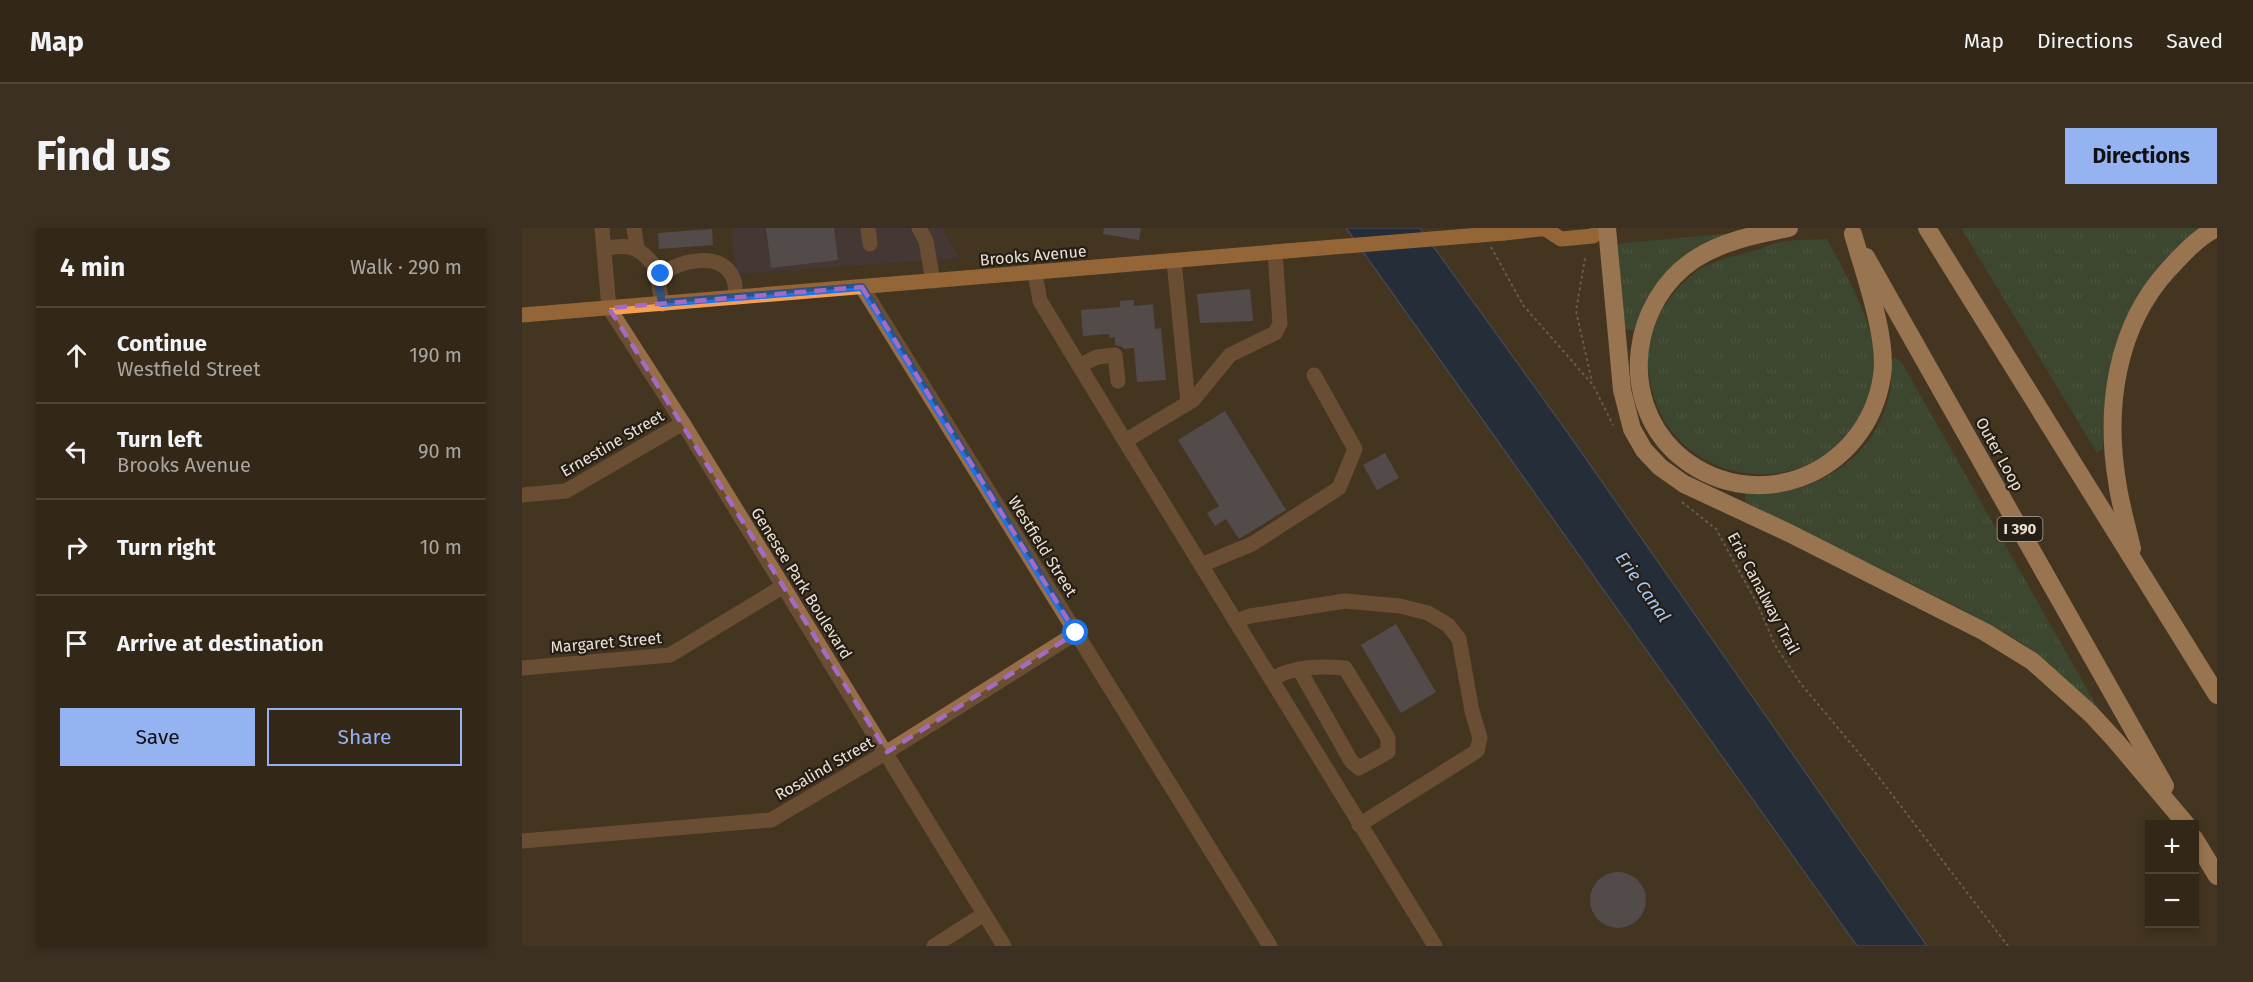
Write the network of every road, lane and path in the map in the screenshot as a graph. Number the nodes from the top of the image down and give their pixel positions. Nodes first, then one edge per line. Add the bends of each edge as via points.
1 (602, 228) edge
2 (634, 228) edge
3 (868, 228) edge
4 (919, 228) edge
5 (1600, 228) edge
6 (1607, 228) edge
7 (1927, 228) edge
8 (2217, 228) edge
9 (1548, 229) edge
10 (1784, 229) edge
11 (1525, 230) edge
12 (1852, 231) edge
13 (1488, 242) dead end
14 (870, 244) dead end
15 (637, 248) junction
16 (604, 249) junction
17 (1281, 252) junction
18 (1585, 258) dead end
19 (1174, 261) junction
20 (1035, 273) junction
21 (661, 274) junction
22 (933, 281) junction
23 (862, 287) junction
24 (736, 297) junction
25 (662, 303) junction
26 (609, 308) junction
27 (522, 315) edge
28 (1079, 366) junction
29 (1314, 375) dead end
30 (1118, 381) dead end
31 (1593, 385) junction
32 (1188, 404) junction
33 (683, 423) junction
34 (1616, 431) dead end
35 (1125, 441) junction
36 (522, 495) edge
37 (1680, 500) dead end
38 (2135, 562) junction
39 (1201, 565) junction
40 (782, 587) junction
41 (1235, 621) junction
42 (1076, 633) junction
43 (522, 668) edge
44 (1299, 669) junction
45 (1271, 679) junction
46 (2217, 696) edge
47 (886, 752) junction
48 (2182, 820) edge
49 (2183, 820) edge
50 (1359, 825) junction
51 (522, 842) edge
52 (2199, 846) edge
53 (2217, 876) edge
54 (984, 914) junction
55 (934, 946) edge
56 (1004, 946) edge
57 (1270, 946) edge
58 (1435, 946) edge
59 (2008, 946) edge

1 - 16 street, Genesee Park Boulevard
2 - 15 street
3 - 14 street
4 - 22 street via 926,241
5 - 9 main road, Brooks Avenue via 1593,236 1561,239
6 - 48 highway via 1624,399 1632,429 1660,467 1684,484 1985,632 2032,661 2091,714
7 - 38 highway
8 - 38 highway via 2182,255 2158,281 2128,336 2116,378 2112,436 2117,482
9 - 11 main road, Brooks Avenue
10 - 12 highway via 1728,243 1685,266 1653,304 1640,339 1642,392 1664,439 1693,465 1732,482 1775,485 1817,471 1849,447 1873,410 1882,374 1882,351
11 - 17 main road, Brooks Avenue, bridge
12 - 49 highway, Outer Loop / I 390
13 - 31 path via 1523,305
15 - 16 street
15 - 21 street
16 - 26 street, Genesee Park Boulevard
17 - 19 main road, Brooks Avenue
17 - 32 street via 1280,324 1275,333 1230,355
18 - 31 path via 1576,311
19 - 20 main road, Brooks Avenue
19 - 32 street
20 - 22 main road, Brooks Avenue
20 - 28 street via 1040,301
21 - 24 street via 684,262 707,260 726,267 734,279
21 - 25 street via 658,280
22 - 23 main road, Brooks Avenue
23 - 24 main road, Brooks Avenue
23 - 42 street, Westfield Street
24 - 25 main road, Brooks Avenue
25 - 26 main road, Brooks Avenue
26 - 27 main road, Brooks Avenue
26 - 33 street, Genesee Park Boulevard
28 - 30 street via 1097,357 1115,355
28 - 35 street
29 - 39 street via 1355,448 1340,488 1252,544
31 - 34 path
32 - 35 street
33 - 36 street, Ernestine Street via 566,491
33 - 40 street, Genesee Park Boulevard
35 - 39 street
37 - 59 path, Erie Canalway Trail via 1716,529 1775,645 1801,684 1874,771
38 - 46 highway
39 - 41 street
40 - 43 street, Margaret Street via 670,655
40 - 47 street, Genesee Park Boulevard
41 - 45 street
41 - 50 street via 1345,601 1428,613 1448,625 1459,639 1480,738 1477,751
42 - 47 street, Rosalind Street
42 - 57 street, Westfield Street
44 - 44 street via 1318,665 1346,668 1388,738 1388,752 1359,768
44 - 45 street
45 - 50 street
47 - 51 street, Rosalind Street via 771,820
47 - 54 street, Genesee Park Boulevard
50 - 58 street
52 - 53 highway
54 - 55 street
54 - 56 street, Genesee Park Boulevard

